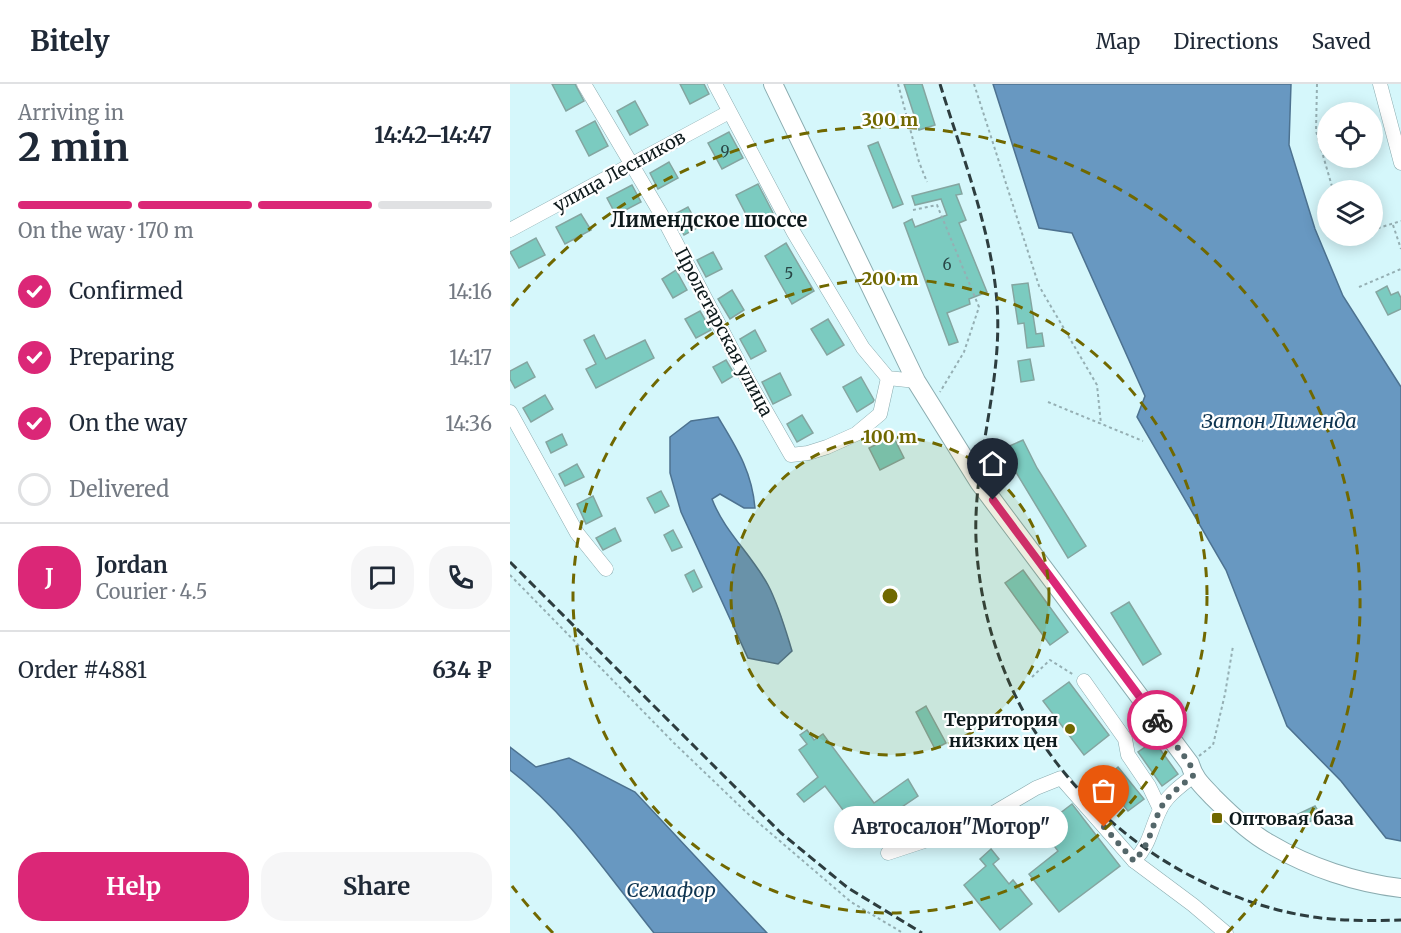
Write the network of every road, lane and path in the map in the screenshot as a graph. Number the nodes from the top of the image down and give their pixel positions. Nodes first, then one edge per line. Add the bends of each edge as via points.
1 (584, 84) edge
2 (715, 84) edge
3 (773, 84) edge
4 (898, 84) edge
5 (974, 84) edge
6 (1317, 84) edge
7 (1380, 84) edge
8 (729, 112) junction
9 (632, 163) junction
10 (1401, 163) edge
11 (1330, 180) edge
12 (927, 182) dead end
13 (913, 210) dead end
14 (1401, 221) edge
15 (1393, 225) junction
16 (1383, 227) edge
17 (510, 230) edge
18 (1401, 249) edge
19 (1401, 269) edge
20 (1359, 286) dead end
21 (888, 378) junction
22 (916, 381) junction
23 (1048, 402) dead end
24 (932, 405) junction
25 (510, 412) edge
26 (1101, 424) junction
27 (1143, 441) dead end
28 (606, 569) dead end
29 (510, 575) edge
30 (1233, 646) dead end
31 (1032, 677) dead end
32 (1084, 681) joint
33 (1192, 770) junction
34 (1160, 809) junction
35 (888, 853) dead end
36 (1134, 861) junction
37 (1401, 888) edge
38 (903, 933) edge
39 (1226, 933) edge

1 - 9 street, Пролетарская улица
2 - 8 street
3 - 22 main road
4 - 12 path
5 - 26 path via 1039,286 1097,385
6 - 11 path via 1316,131
7 - 10 street
8 - 9 street, улица Лесников
8 - 21 street via 800,243 863,348
9 - 17 street, улица Лесников
9 - 21 street, Пролетарская улица via 791,454 808,453 856,434 880,414
13 - 24 path via 937,205 979,307 964,351
14 - 15 path
15 - 16 path
15 - 18 path
19 - 20 path
21 - 22 street
22 - 24 main road
23 - 26 path
24 - 33 main road via 979,482
25 - 28 street via 577,532
26 - 27 path
29 - 38 path via 746,812 851,902
30 - 33 path via 1213,745
31 - 32 path via 1050,660
32 - 34 street via 1125,739 1128,755
33 - 34 street
33 - 37 main road via 1221,805 1269,844 1314,865 1374,885
34 - 36 street via 1151,836
35 - 36 street via 973,825 1061,778
36 - 39 street

